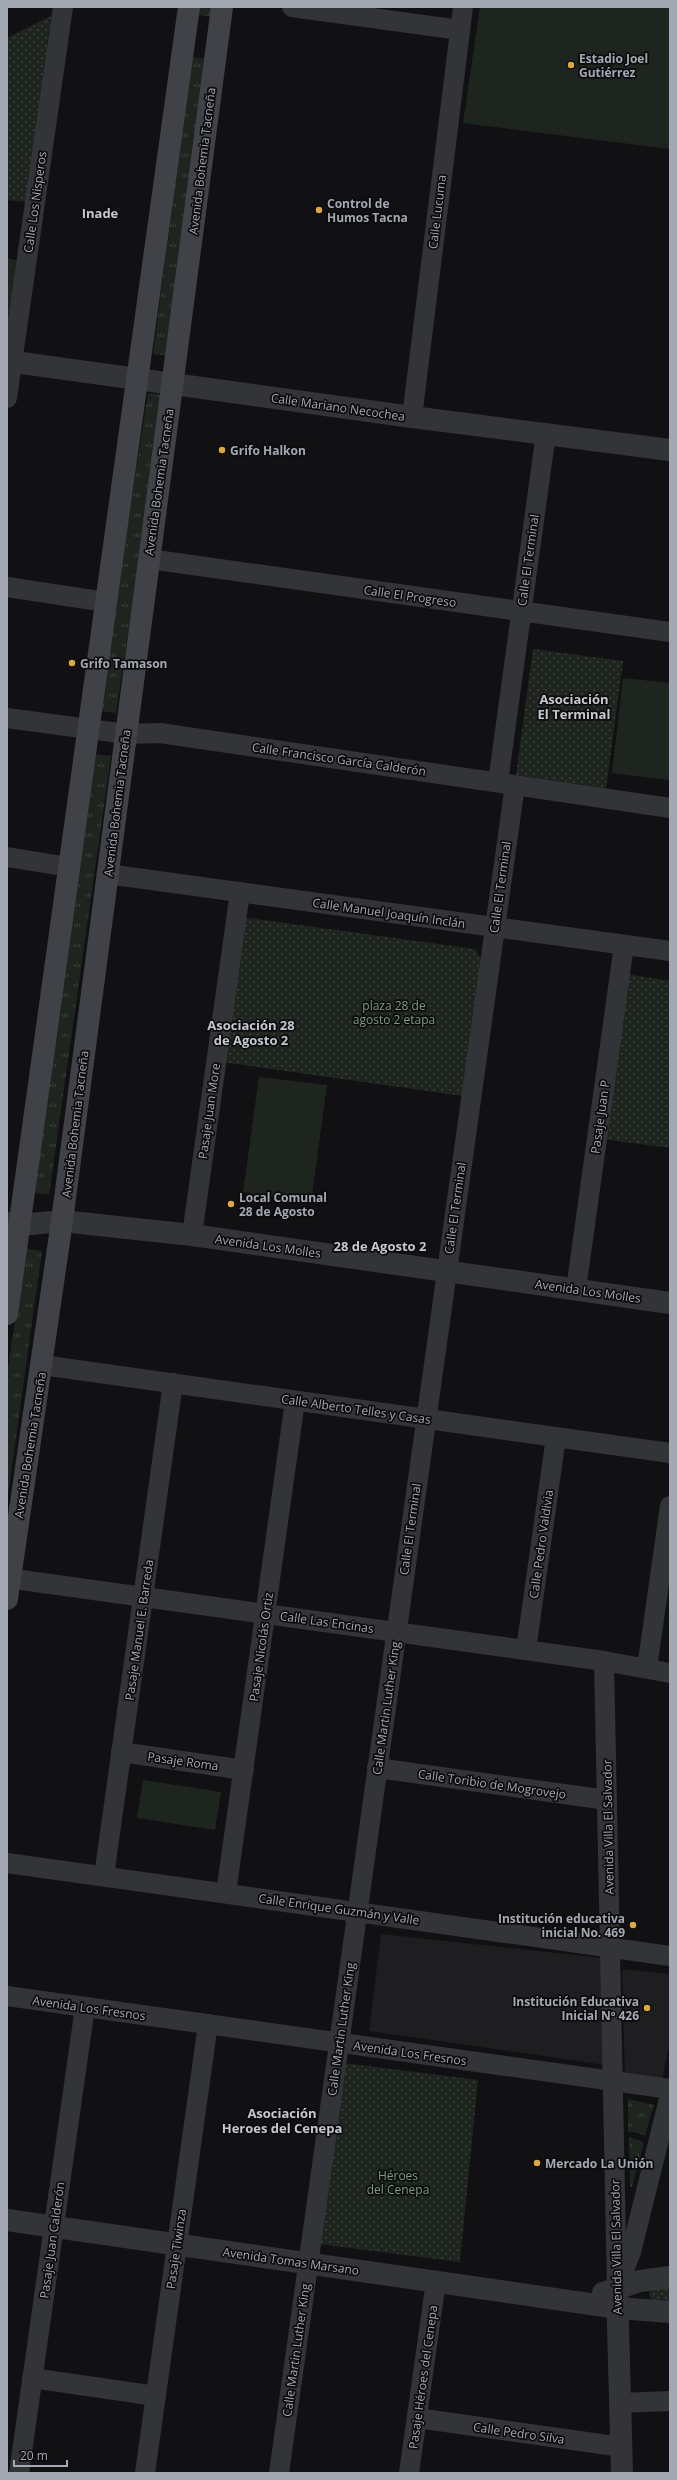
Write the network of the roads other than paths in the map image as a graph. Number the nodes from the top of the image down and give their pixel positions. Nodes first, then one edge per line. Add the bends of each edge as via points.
1 (63, 7) edge
2 (189, 7) edge
3 (222, 7) edge
4 (292, 7) edge
5 (463, 7) edge
6 (460, 30) junction
7 (185, 32) junction
8 (218, 36) junction
9 (10, 361) edge
10 (137, 379) junction
11 (172, 384) junction
12 (7, 398) edge
13 (412, 417) junction
14 (546, 433) junction
15 (670, 450) edge
16 (149, 559) junction
17 (7, 587) edge
18 (106, 602) junction
19 (520, 612) junction
20 (670, 632) edge
21 (7, 718) edge
22 (88, 729) junction
23 (126, 734) junction
24 (507, 783) junction
25 (670, 808) edge
26 (7, 858) edge
27 (69, 866) junction
28 (108, 874) junction
29 (240, 892) junction
30 (494, 927) junction
31 (624, 945) junction
32 (670, 951) edge
33 (62, 1221) junction
34 (13, 1224) edge
35 (192, 1235) junction
36 (446, 1271) junction
37 (576, 1290) junction
38 (670, 1303) edge
39 (7, 1314) edge
40 (42, 1365) junction
41 (173, 1384) junction
42 (295, 1401) junction
43 (426, 1419) junction
44 (556, 1437) junction
45 (670, 1453) edge
46 (670, 1506) edge
47 (8, 1585) edge
48 (143, 1597) junction
49 (266, 1614) junction
50 (396, 1632) junction
51 (526, 1650) junction
52 (604, 1661) junction
53 (648, 1668) junction
54 (670, 1673) edge
55 (121, 1752) junction
56 (377, 1768) junction
57 (244, 1770) junction
58 (607, 1800) junction
59 (7, 1862) edge
60 (104, 1876) junction
61 (226, 1893) junction
62 (357, 1912) junction
63 (610, 1948) junction
64 (670, 1956) edge
65 (7, 1996) edge
66 (85, 2007) junction
67 (208, 2024) junction
68 (339, 2043) junction
69 (613, 2082) junction
70 (670, 2089) edge
71 (670, 2095) edge
72 (666, 2132) edge
73 (7, 2220) edge
74 (54, 2226) junction
75 (177, 2244) junction
76 (308, 2263) junction
77 (670, 2277) edge
78 (436, 2281) junction
79 (617, 2298) junction
80 (670, 2312) edge
81 (32, 2378) junction
82 (156, 2396) junction
83 (670, 2401) edge
84 (620, 2403) junction
85 (417, 2418) junction
86 (622, 2447) junction
87 (19, 2473) edge
88 (144, 2473) edge
89 (279, 2473) edge
90 (409, 2473) edge
91 (622, 2473) edge

1 - 9 street, Calle Los Nisperos
2 - 7 main road
3 - 8 main road, Avenida Bohemia Tacneña
4 - 6 street
5 - 6 street, Calle Lucuma
6 - 13 street, Calle Lucuma
7 - 8 main road
7 - 10 main road
8 - 11 main road, Avenida Bohemia Tacneña
9 - 10 street, Calle Mariano Necochea
9 - 12 street, Calle Los Nisperos
10 - 11 street, Calle Mariano Necochea
10 - 18 main road
11 - 13 street, Calle Mariano Necochea
11 - 16 main road, Avenida Bohemia Tacneña
13 - 14 street, Calle Mariano Necochea
14 - 15 street, Calle Mariano Necochea
14 - 19 street, Calle El Terminal
16 - 19 street, Calle El Progreso
16 - 23 main road, Avenida Bohemia Tacneña
17 - 18 street
18 - 22 main road
19 - 20 street, Calle El Progreso
19 - 24 street, Calle El Terminal
21 - 22 street, Calle Francisco García Calderón
22 - 23 street, Calle Francisco García Calderón
22 - 27 main road
23 - 24 street, Calle Francisco García Calderón via 160,733
23 - 28 main road, Avenida Bohemia Tacneña
24 - 25 street, Calle Francisco García Calderón
24 - 30 street, Calle El Terminal
26 - 27 street
27 - 34 main road
28 - 29 street, Calle Manuel Joaquín Inclán
28 - 33 main road, Avenida Bohemia Tacneña
29 - 30 street, Calle Manuel Joaquín Inclán
29 - 35 street, Pasaje Juan More
30 - 31 street, Calle Manuel Joaquín Inclán
30 - 36 street, Calle El Terminal
31 - 32 street, Calle Manuel Joaquín Inclán
31 - 37 street, Pasaje Juan P
33 - 34 street, Avenida Los Molles
33 - 35 street, Avenida Los Molles
33 - 40 main road, Avenida Bohemia Tacneña
34 - 39 main road
35 - 36 street, Avenida Los Molles
36 - 37 street, Avenida Los Molles
36 - 43 street, Calle El Terminal
37 - 38 street, Avenida Los Molles
40 - 41 street, Calle Alberto Telles y Casas
40 - 47 main road, Avenida Bohemia Tacneña
41 - 42 street, Calle Alberto Telles y Casas
41 - 48 street, Pasaje Manuel E. Barreda
42 - 43 street, Calle Alberto Telles y Casas
42 - 49 street, Pasaje Nicolás Ortiz
43 - 44 street, Calle Alberto Telles y Casas
43 - 50 street, Calle El Terminal
44 - 45 street, Calle Alberto Telles y Casas
44 - 51 street, Calle Pedro Valdivia
46 - 53 street
47 - 48 street, Calle Las Encinas
48 - 49 street, Calle Las Encinas
48 - 55 street, Pasaje Manuel E. Barreda
49 - 50 street, Calle Las Encinas
49 - 57 street, Pasaje Nicolás Ortiz
50 - 51 street, Calle Las Encinas
50 - 56 street, Calle Martin Luther King
51 - 52 street, Calle Las Encinas
52 - 53 street, Calle Las Encinas
52 - 58 street, Avenida Villa El Salvador
53 - 54 street, Calle Las Encinas
55 - 57 street, Pasaje Roma
55 - 60 street, Pasaje Manuel E. Barreda
56 - 58 street, Calle Toribio de Mogrovejo
56 - 62 street, Calle Martin Luther King
57 - 61 street, Pasaje Nicolás Ortiz
58 - 63 street, Avenida Villa El Salvador
59 - 60 street, Calle Enrique Guzmán y Valle
60 - 61 street, Calle Enrique Guzmán y Valle
61 - 62 street, Calle Enrique Guzmán y Valle
62 - 63 street, Calle Enrique Guzmán y Valle
62 - 68 street, Calle Martin Luther King
63 - 64 street, Calle Enrique Guzmán y Valle
63 - 69 street, Avenida Villa El Salvador
65 - 66 street, Avenida Los Fresnos
66 - 67 street, Avenida Los Fresnos
66 - 74 street, Pasaje Juan Calderón
67 - 68 street, Avenida Los Fresnos
67 - 75 street, Pasaje Tiwinza
68 - 69 street, Avenida Los Fresnos
68 - 76 street, Calle Martin Luther King
69 - 70 street, Avenida Los Fresnos
69 - 79 street, Avenida Villa El Salvador
71 - 72 street
72 - 79 street
73 - 74 street, Avenida Tomas Marsano
74 - 75 street, Avenida Tomas Marsano
74 - 81 street, Pasaje Juan Calderón
75 - 76 street, Avenida Tomas Marsano
75 - 82 street, Pasaje Tiwinza
76 - 78 street, Avenida Tomas Marsano
76 - 89 street, Calle Martin Luther King
77 - 79 street, Avenida Tomas Marsano via 640,2281
78 - 79 street, Avenida Tomas Marsano via 575,2301
78 - 85 street, Pasaje Héroes del Cenepa
79 - 80 street, Avenida Tomas Marsano
79 - 84 street, Avenida Villa El Salvador
81 - 82 street
81 - 87 street, Pasaje Juan Calderón
82 - 88 street, Pasaje Tiwinza
83 - 84 street
84 - 86 street, Avenida Villa El Salvador
85 - 86 street, Calle Pedro Silva
85 - 90 street, Pasaje Héroes del Cenepa
86 - 91 street, Avenida Villa El Salvador

